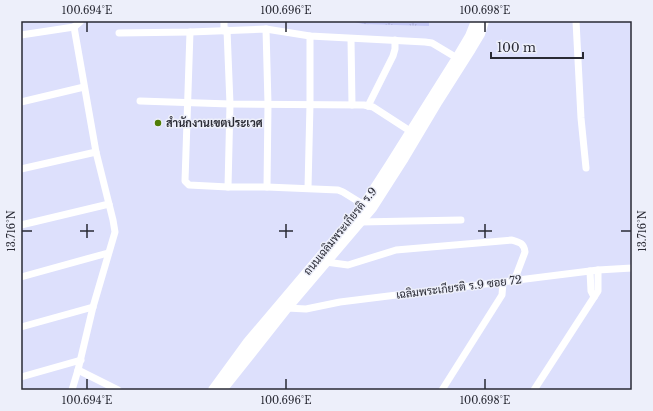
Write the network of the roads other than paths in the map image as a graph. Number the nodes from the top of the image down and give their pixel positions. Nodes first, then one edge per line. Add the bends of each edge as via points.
1 (81, 21) edge
2 (224, 21) edge
3 (476, 21) edge
4 (484, 21) edge
5 (576, 21) edge
6 (74, 28) junction
7 (266, 29) junction
8 (226, 30) junction
9 (190, 32) junction
10 (119, 33) dead end
11 (21, 35) edge
12 (310, 36) junction
13 (351, 39) junction
14 (395, 40) junction
15 (456, 58) junction
16 (84, 87) junction
17 (140, 101) dead end
18 (21, 102) edge
19 (188, 102) junction
20 (230, 104) junction
21 (268, 104) junction
22 (310, 104) junction
23 (352, 105) junction
24 (368, 106) junction
25 (410, 131) junction
26 (96, 152) junction
27 (586, 168) dead end
28 (21, 169) edge
29 (228, 187) junction
30 (267, 187) junction
31 (308, 188) junction
32 (109, 204) junction
33 (364, 205) junction
34 (461, 220) dead end
35 (360, 222) junction
36 (21, 225) edge
37 (108, 253) junction
38 (326, 262) junction
39 (632, 268) edge
40 (598, 270) junction
41 (590, 271) junction
42 (21, 277) edge
43 (514, 280) junction
44 (503, 282) junction
45 (594, 297) junction
46 (93, 307) junction
47 (287, 308) junction
48 (21, 327) edge
49 (81, 360) junction
50 (78, 370) junction
51 (21, 377) edge
52 (72, 390) edge
53 (118, 390) edge
54 (213, 390) edge
55 (222, 390) edge
56 (442, 390) edge
57 (534, 390) edge

1 - 6 street
2 - 8 street
3 - 15 main road, ถนนเฉลิมพระเกียรติ ร.9
4 - 35 main road, ถนนเฉลิมพระเกียรติ ร.9 via 471,49 381,194
5 - 27 street
6 - 11 street
6 - 16 street
7 - 8 street
7 - 12 street
7 - 21 street
8 - 9 street
8 - 20 street
9 - 10 street
9 - 19 street
12 - 13 street
12 - 22 street
13 - 14 street
13 - 23 street
14 - 15 street via 432,43
14 - 24 street via 393,56
15 - 25 main road, ถนนเฉลิมพระเกียรติ ร.9
16 - 18 street
16 - 26 street
17 - 19 street
19 - 20 street
19 - 29 street via 185,182 189,185
20 - 21 street
20 - 29 street
21 - 22 street
21 - 30 street
22 - 23 street
22 - 31 street
23 - 24 street
24 - 25 street
25 - 33 main road, ถนนเฉลิมพระเกียรติ ร.9
26 - 28 street
26 - 32 street
29 - 30 street
30 - 31 street
31 - 33 street via 338,190
32 - 36 street
32 - 37 street via 115,232
33 - 54 main road, ถนนเฉลิมพระเกียรติ ร.9 via 252,336
34 - 35 street
35 - 38 main road, ถนนเฉลิมพระเกียรติ ร.9
37 - 42 street
37 - 46 street
38 - 43 street via 348,266 396,250 512,240 525,248
38 - 47 main road, ถนนเฉลิมพระเกียรติ ร.9
39 - 40 street, เฉลิมพระเกียรติ ร.9 ซอย 72
40 - 41 street, เฉลิมพระเกียรติ ร.9 ซอย 72
40 - 45 street via 598,291
41 - 43 street, เฉลิมพระเกียรติ ร.9 ซอย 72
41 - 45 street via 591,291
43 - 44 street, เฉลิมพระเกียรติ ร.9 ซอย 72
44 - 47 street, เฉลิมพระเกียรติ ร.9 ซอย 72 via 340,302 306,309
44 - 56 street via 502,295
45 - 57 street
46 - 48 street
46 - 49 street
47 - 55 main road, ถนนเฉลิมพระเกียรติ ร.9
49 - 50 street
49 - 51 street
50 - 52 street
50 - 53 street

